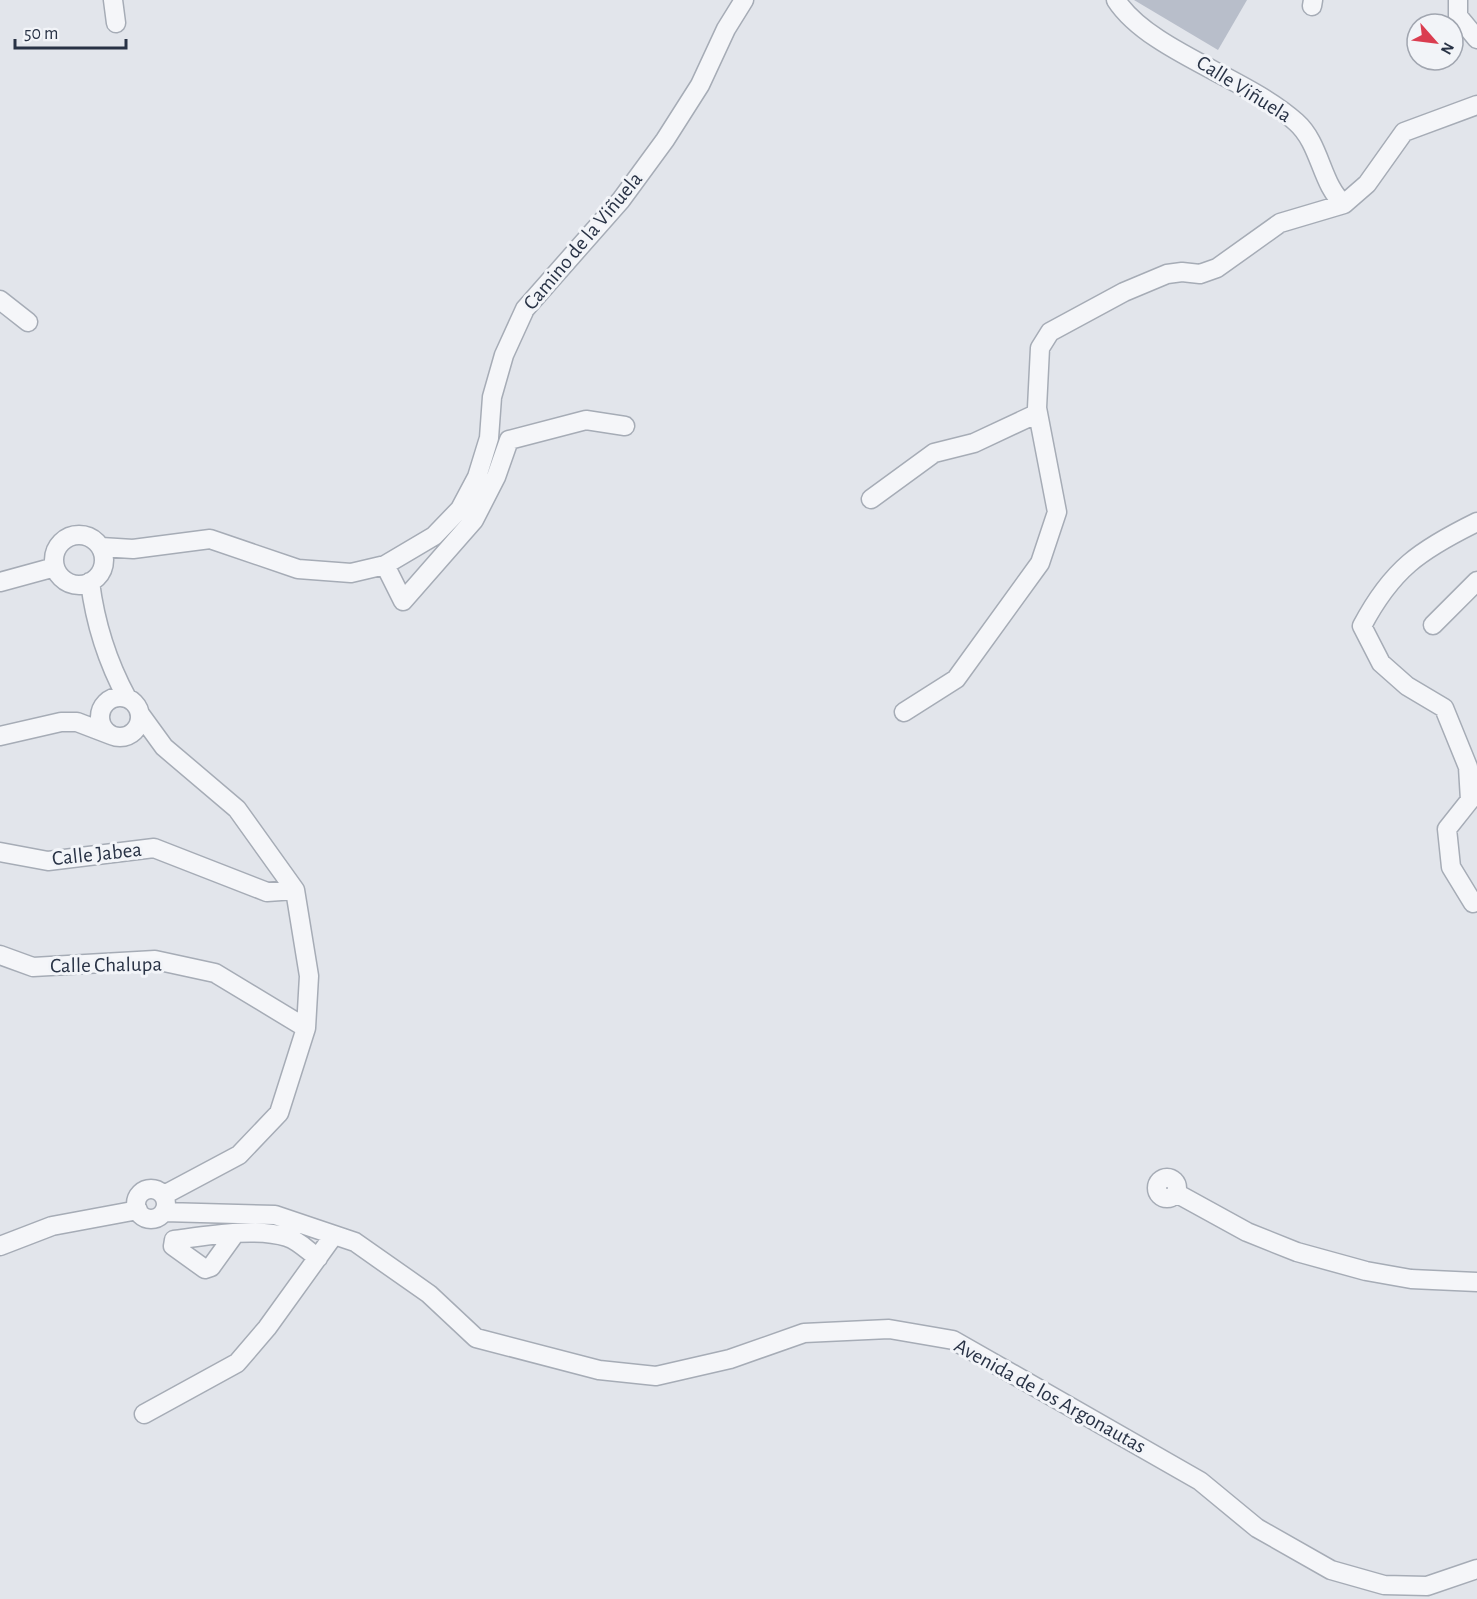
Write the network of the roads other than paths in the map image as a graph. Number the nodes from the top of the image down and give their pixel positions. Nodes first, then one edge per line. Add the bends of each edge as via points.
1 (113, 0) edge
2 (744, 0) edge
3 (1116, 0) edge
4 (1458, 0) edge
5 (116, 23) dead end
6 (1477, 39) edge
7 (1477, 105) edge
8 (1344, 204) junction
9 (0, 300) edge
10 (28, 322) dead end
11 (1038, 413) junction
12 (625, 426) dead end
13 (871, 499) dead end
14 (1477, 522) edge
15 (101, 547) junction
16 (133, 549) junction
17 (385, 565) junction
18 (55, 567) junction
19 (103, 567) junction
20 (1477, 581) edge
21 (0, 582) edge
22 (84, 583) junction
23 (1433, 625) dead end
24 (114, 701) junction
25 (904, 712) dead end
26 (140, 714) junction
27 (77, 722) junction
28 (0, 736) edge
29 (117, 736) junction
30 (164, 747) junction
31 (0, 852) edge
32 (295, 890) junction
33 (1473, 903) dead end
34 (0, 955) edge
35 (306, 1028) junction
36 (1176, 1193) dead end
37 (164, 1204) junction
38 (138, 1210) junction
39 (234, 1235) dead end
40 (334, 1235) junction
41 (0, 1246) edge
42 (318, 1258) junction
43 (1477, 1282) edge
44 (144, 1414) dead end
45 (1477, 1569) edge

1 - 5 street
2 - 17 street, Camino de la Viñuela via 700,85 665,140 621,200 525,309 492,397 489,438 477,477 460,509 434,536
3 - 8 street, Calle Viñuela via 1126,16 1154,36 1269,101 1299,124 1320,158 1334,196
4 - 6 street via 1458,16
7 - 8 street via 1404,132 1367,184
8 - 11 street via 1280,223 1217,268 1200,274 1167,273 1050,332 1040,348
9 - 10 street
11 - 13 street via 974,443 934,453
11 - 25 street via 1057,512 1040,563 956,679
12 - 17 street via 586,420 509,440 474,520 403,601
14 - 33 street via 1416,555 1379,594 1362,626 1381,663 1407,686 1444,708 1468,767 1470,800 1447,829 1451,867
15 - 16 street, Camino de la Viñuela
15 - 18 street via 83,534 66,538 56,552
15 - 19 street
16 - 17 street, Camino de la Viñuela via 210,539 298,569 351,573
16 - 19 street
18 - 21 street
18 - 22 street via 64,580
19 - 22 street via 100,574
20 - 23 street
22 - 24 street via 117,678
24 - 26 street via 133,702
24 - 27 street
24 - 29 street via 102,723
26 - 29 street via 133,732
26 - 30 street
27 - 28 street
27 - 29 street
29 - 30 street
30 - 32 street via 237,809
31 - 32 street, Calle Jabea via 48,861 154,848 267,892
32 - 35 street via 309,976
34 - 35 street, Calle Chalupa via 33,967 155,960 215,973
35 - 37 street via 279,1113 239,1155
36 - 43 street via 1247,1232 1297,1252 1411,1279
37 - 38 street via 159,1218 149,1219
37 - 38 street via 152,1189 142,1192 137,1200
37 - 40 street, Avenida de los Argonautas via 275,1215
38 - 41 street via 52,1226
39 - 42 street via 287,1237
40 - 42 street
40 - 45 street, Avenida de los Argonautas via 355,1242 429,1294 476,1338 599,1370 656,1376 730,1359 804,1333 889,1329 953,1340 1200,1480 1257,1528 1331,1570 1384,1586 1427,1587
42 - 44 street via 237,1363

